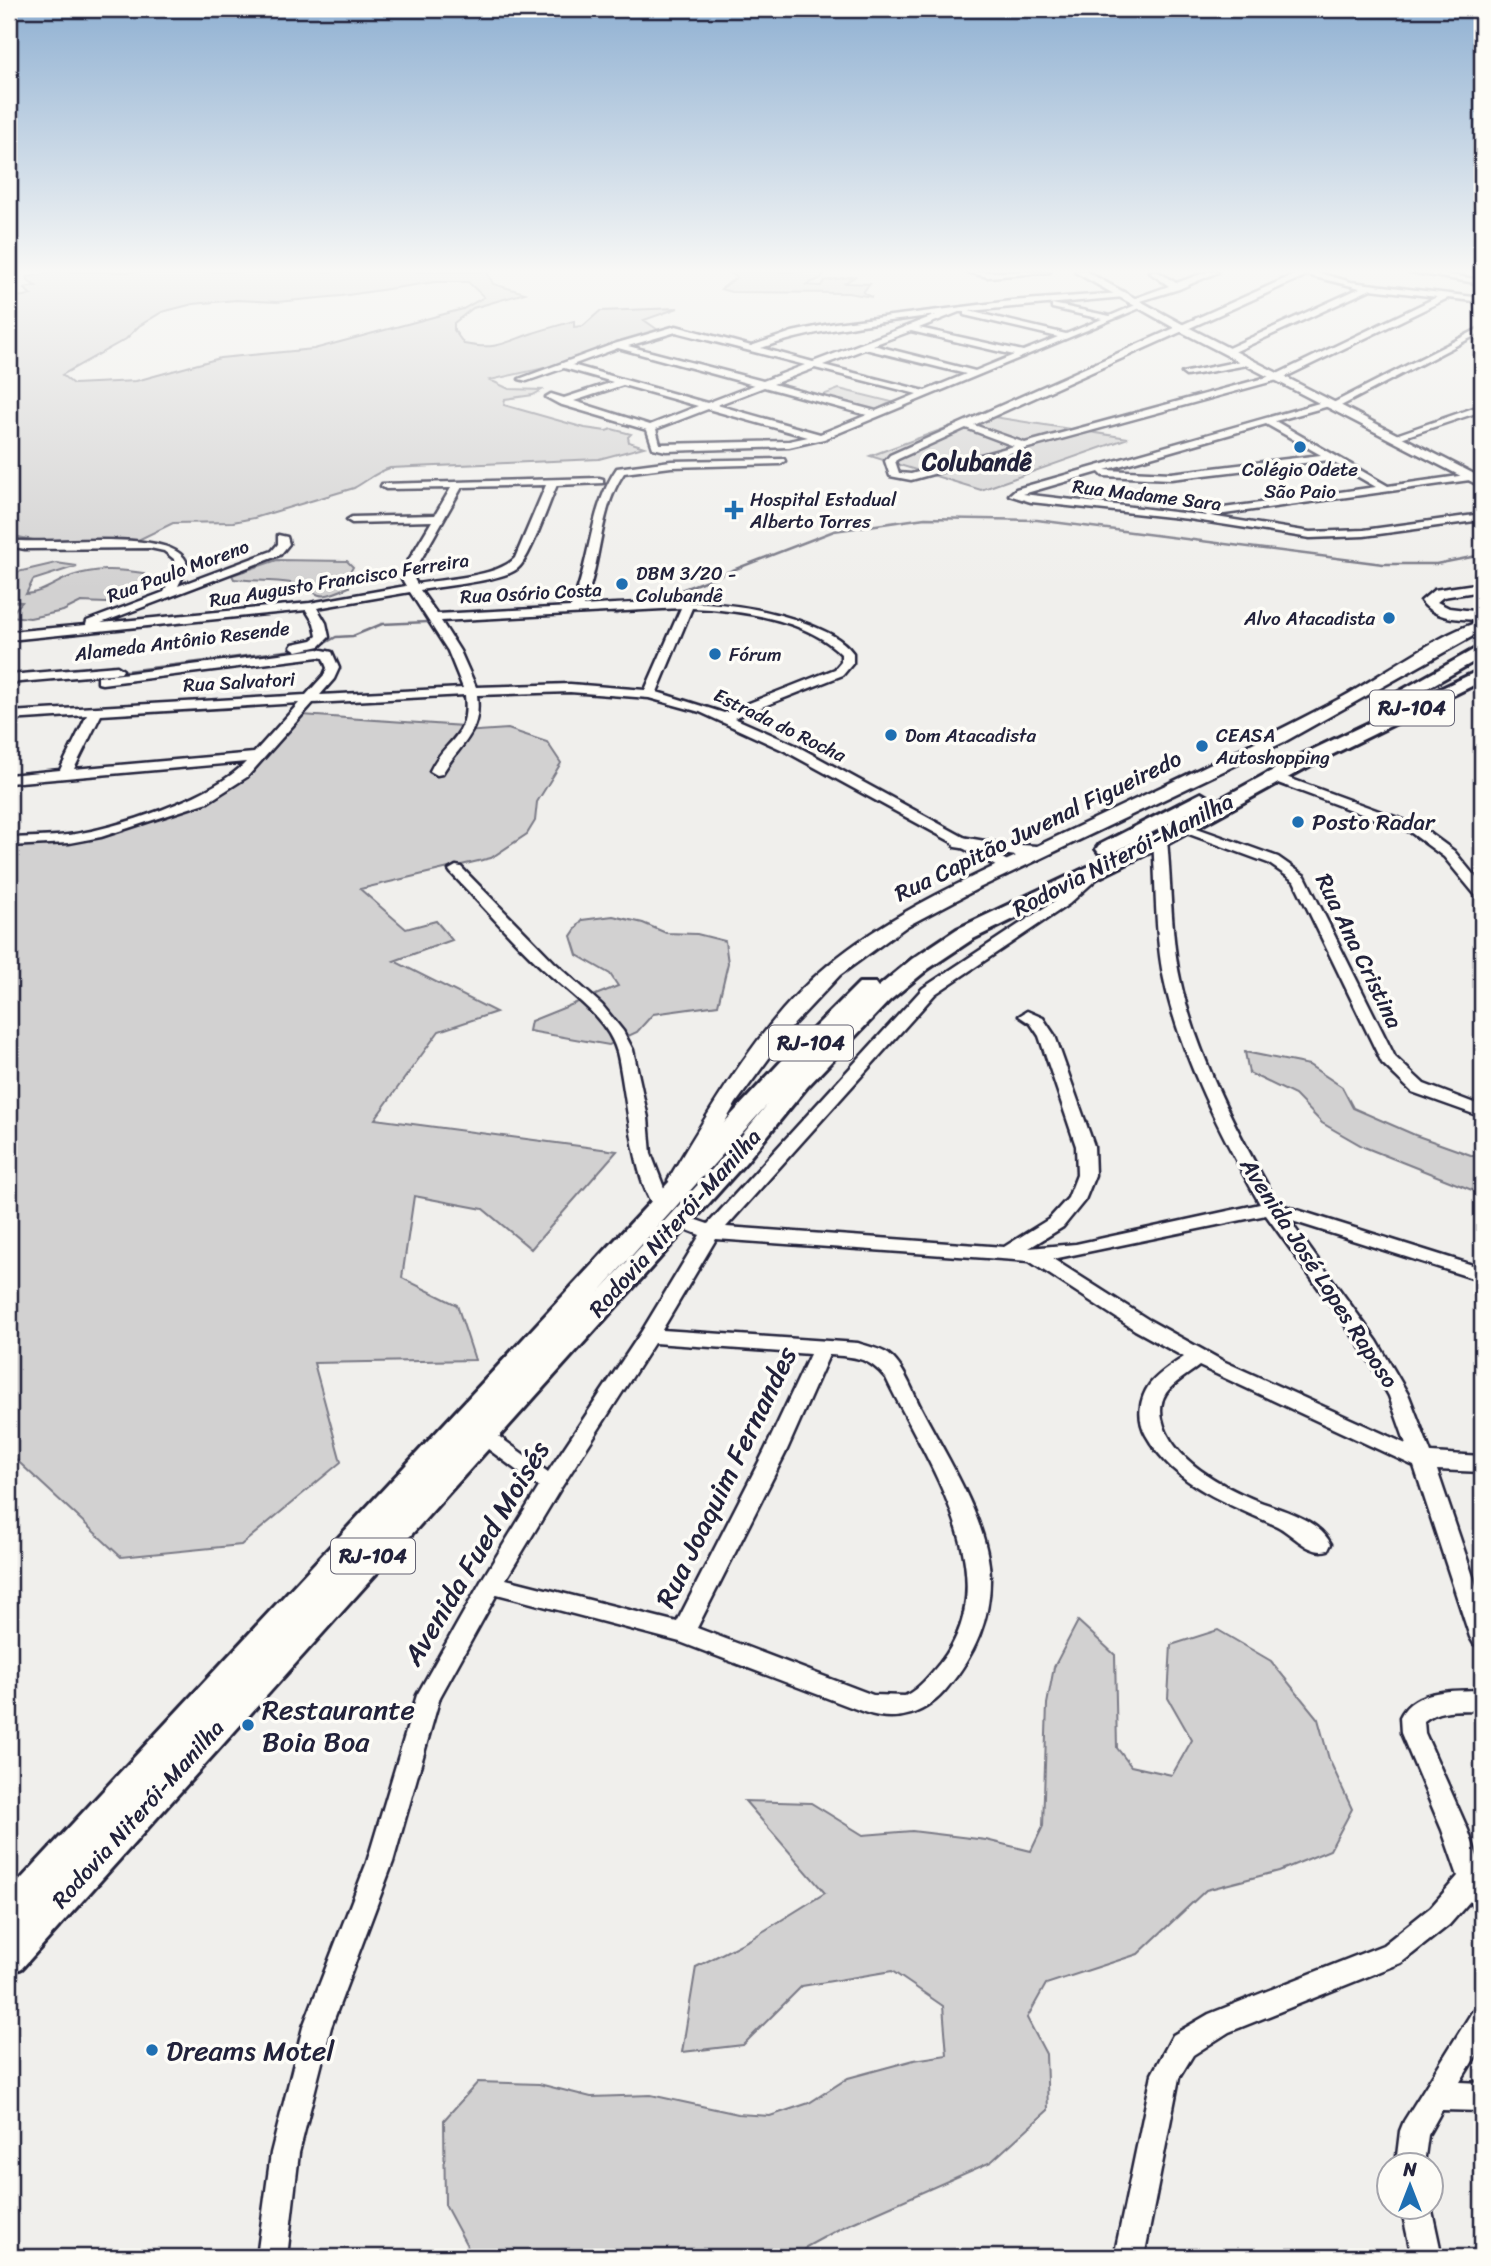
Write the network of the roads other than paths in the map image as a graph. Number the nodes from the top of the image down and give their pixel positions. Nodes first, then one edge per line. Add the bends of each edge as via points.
1 (527, 378) edge
2 (607, 378) edge
3 (734, 378) edge
4 (785, 378) edge
5 (864, 378) edge
6 (967, 378) edge
7 (1069, 378) edge
8 (1275, 378) edge
9 (1279, 378) edge
10 (1385, 378) edge
11 (524, 379) dead end
12 (622, 382) junction
13 (765, 386) junction
14 (926, 394) junction
15 (551, 401) dead end
16 (563, 402) junction
17 (1331, 405) junction
18 (707, 406) junction
19 (1482, 408) edge
20 (876, 414) junction
21 (1269, 422) junction
22 (966, 425) junction
23 (651, 428) junction
24 (821, 437) junction
25 (1395, 437) junction
26 (1021, 445) junction
27 (1333, 457) junction
28 (780, 461) dead end
29 (1089, 472) junction
30 (1478, 480) edge
31 (599, 481) dead end
32 (553, 482) junction
33 (458, 485) junction
34 (386, 486) dead end
35 (1384, 488) junction
36 (1189, 516) junction
37 (1482, 517) edge
38 (438, 518) junction
39 (352, 520) dead end
40 (282, 537) dead end
41 (9, 543) edge
42 (1482, 587) edge
43 (414, 589) junction
44 (169, 591) junction
45 (585, 593) junction
46 (688, 605) junction
47 (310, 606) junction
48 (630, 607) junction
49 (575, 610) junction
50 (1449, 612) junction
51 (1482, 616) edge
52 (435, 618) junction
53 (1482, 626) edge
54 (75, 629) junction
55 (1465, 632) junction
56 (9, 636) edge
57 (1482, 650) edge
58 (1482, 664) edge
59 (1482, 674) edge
60 (9, 679) edge
61 (102, 680) dead end
62 (472, 692) junction
63 (1482, 692) edge
64 (650, 694) junction
65 (310, 697) junction
66 (96, 711) junction
67 (9, 716) edge
68 (724, 717) junction
69 (1336, 739) junction
70 (254, 757) junction
71 (438, 771) dead end
72 (65, 773) junction
73 (1275, 777) junction
74 (9, 779) edge
75 (1183, 827) junction
76 (1160, 840) junction
77 (9, 842) edge
78 (970, 847) junction
79 (1043, 852) junction
80 (1116, 861) junction
81 (1162, 866) junction
82 (1009, 867) junction
83 (456, 870) dead end
84 (972, 884) junction
85 (1482, 894) edge
86 (1027, 1016) dead end
87 (1482, 1112) edge
88 (670, 1208) junction
89 (1271, 1208) junction
90 (711, 1232) junction
91 (1006, 1255) junction
92 (1033, 1255) junction
93 (1482, 1275) edge
94 (649, 1336) junction
95 (823, 1347) junction
96 (1198, 1356) junction
97 (483, 1435) junction
98 (1424, 1461) junction
99 (1482, 1464) edge
100 (551, 1485) junction
101 (1320, 1544) dead end
102 (491, 1584) junction
103 (683, 1633) junction
104 (1482, 1637) edge
105 (1482, 1700) edge
106 (1477, 1889) edge
107 (9, 1917) edge
108 (9, 1956) edge
109 (1482, 2021) edge
110 (1435, 2096) junction
111 (1482, 2097) edge
112 (1412, 2150) edge
113 (1419, 2220) edge
114 (272, 2257) edge
115 (1129, 2257) edge
116 (1427, 2257) edge

1 - 11 street
2 - 12 street
3 - 13 street
4 - 13 street
5 - 14 street
6 - 14 street
7 - 22 street
8 - 26 street
9 - 17 main road
10 - 17 street
12 - 16 street
12 - 18 street
13 - 18 street
13 - 20 street
14 - 20 street
15 - 16 street
16 - 23 street
17 - 21 street
17 - 25 main road
18 - 23 street
18 - 24 street
19 - 25 street
20 - 24 street
21 - 27 street
21 - 29 street
22 - 26 street
22 - 26 street via 890,461 895,476 924,474
23 - 24 street via 656,446 666,448 789,444
25 - 30 main road
27 - 29 street via 1171,476
27 - 35 street
28 - 45 street via 621,470 609,493
29 - 36 street, Rua Madame Sara via 1015,493
30 - 35 street
31 - 32 street
32 - 33 street
32 - 43 street, Rua Augusto Francisco Ferreira via 513,567
33 - 34 street
33 - 38 street
35 - 36 street
36 - 37 street, Rua Madame Sara via 1335,536
38 - 39 street
38 - 43 street via 410,568 408,579
40 - 44 street, Rua Paulo Moreno via 282,548 276,553
41 - 44 street via 27,547 128,543 172,550 181,562
42 - 50 main road via 1439,593 1429,599 1432,607
43 - 47 street, Rua Augusto Francisco Ferreira
43 - 52 street
44 - 54 street, Rua Paulo Moreno
45 - 48 street, Rua Osório Costa
45 - 49 street
46 - 48 street, Rua Osório Costa
46 - 64 street
46 - 68 street, Rua Osório Costa via 753,611 795,622 839,643 847,653 847,663 839,672
47 - 54 street, Rua Augusto Francisco Ferreira
47 - 60 street, Alameda Antônio Resende via 323,637 308,645
48 - 49 street, Rua Osório Costa
49 - 52 street, Rua Osório Costa
50 - 51 main road
50 - 55 main road via 1459,618
52 - 62 street
53 - 55 main road, Rua Capitão Juvenal Figueiredo
54 - 56 street, Rua Augusto Francisco Ferreira
55 - 79 main road, Rua Capitão Juvenal Figueiredo via 1278,738
57 - 69 highway
58 - 69 highway, Rodovia Niterói-Manilha / RJ-104
59 - 69 highway, Rodovia Niterói-Manilha / RJ-104
61 - 65 street, Alameda Antônio Resende via 304,653 328,655 333,668 330,676
62 - 64 street, Estrada do Rocha via 570,688
62 - 65 street, Rua Salvatori
62 - 71 street via 471,726 448,750
63 - 69 highway
64 - 68 street, Estrada do Rocha
65 - 66 street, Rua Salvatori
65 - 70 street
66 - 67 street, Rua Salvatori
66 - 72 street
68 - 78 street, Estrada do Rocha
69 - 73 highway, Rodovia Niterói-Manilha / RJ-104
69 - 88 highway, Rodovia Niterói-Manilha / RJ-104 via 1180,809 915,949 841,1013
70 - 72 street
70 - 77 street via 242,774 203,799 143,821 69,839
72 - 74 street
73 - 75 highway, Rodovia Niterói-Manilha / RJ-104
73 - 85 street via 1415,829 1449,855
75 - 76 highway, Rodovia Niterói-Manilha / RJ-104
75 - 87 street, Rua Ana Cristina via 1273,860 1300,879 1388,1059 1418,1088
76 - 80 highway, Rodovia Niterói-Manilha / RJ-104
76 - 81 street, Avenida José Lopes Raposo
78 - 79 main road
78 - 82 street, Estrada do Rocha
78 - 84 main road via 981,861
79 - 82 main road, Rua Capitão Juvenal Figueiredo
80 - 81 street
80 - 88 highway, Rodovia Niterói-Manilha / RJ-104 via 965,934 920,964 799,1082 737,1157
80 - 90 street, Avenida Fued Moisés via 929,991
81 - 89 street, Avenida José Lopes Raposo via 1171,976 1178,1003 1241,1156
82 - 84 main road, Rua Capitão Juvenal Figueiredo
83 - 88 street via 615,1031 625,1050 642,1154
84 - 88 main road, Rua Capitão Juvenal Figueiredo via 900,922 833,971 787,1020 726,1101
86 - 91 street via 1048,1036 1085,1146 1086,1175 1076,1200 1056,1223
88 - 90 street
88 - 97 highway, Rodovia Niterói-Manilha / RJ-104
88 - 107 highway, Rodovia Niterói-Manilha / RJ-104
89 - 92 street
89 - 93 street
89 - 98 street, Avenida José Lopes Raposo via 1370,1346 1399,1396
90 - 91 street
90 - 94 street, Avenida Fued Moisés
91 - 92 street
92 - 96 street
94 - 95 street
94 - 100 street, Avenida Fued Moisés
95 - 103 street, Rua Joaquim Fernandes
95 - 103 street via 858,1350 881,1359 894,1375 958,1502 978,1562 976,1607 960,1653 925,1698 905,1707 887,1708
96 - 98 street
96 - 101 street via 1155,1392 1149,1409 1154,1433 1168,1454 1196,1477 1301,1529
97 - 100 street
97 - 108 highway, Rodovia Niterói-Manilha / RJ-104
98 - 99 street
98 - 104 street, Avenida José Lopes Raposo
100 - 102 street, Avenida Fued Moisés
102 - 103 street
102 - 114 street, Avenida Fued Moisés via 429,1695 380,1862 317,2027 285,2153
105 - 106 street via 1432,1703 1412,1717 1413,1733
106 - 115 street via 1392,1954 1219,2023 1183,2045 1166,2074
109 - 110 street
110 - 111 street
110 - 112 street via 1414,2131
113 - 116 street

